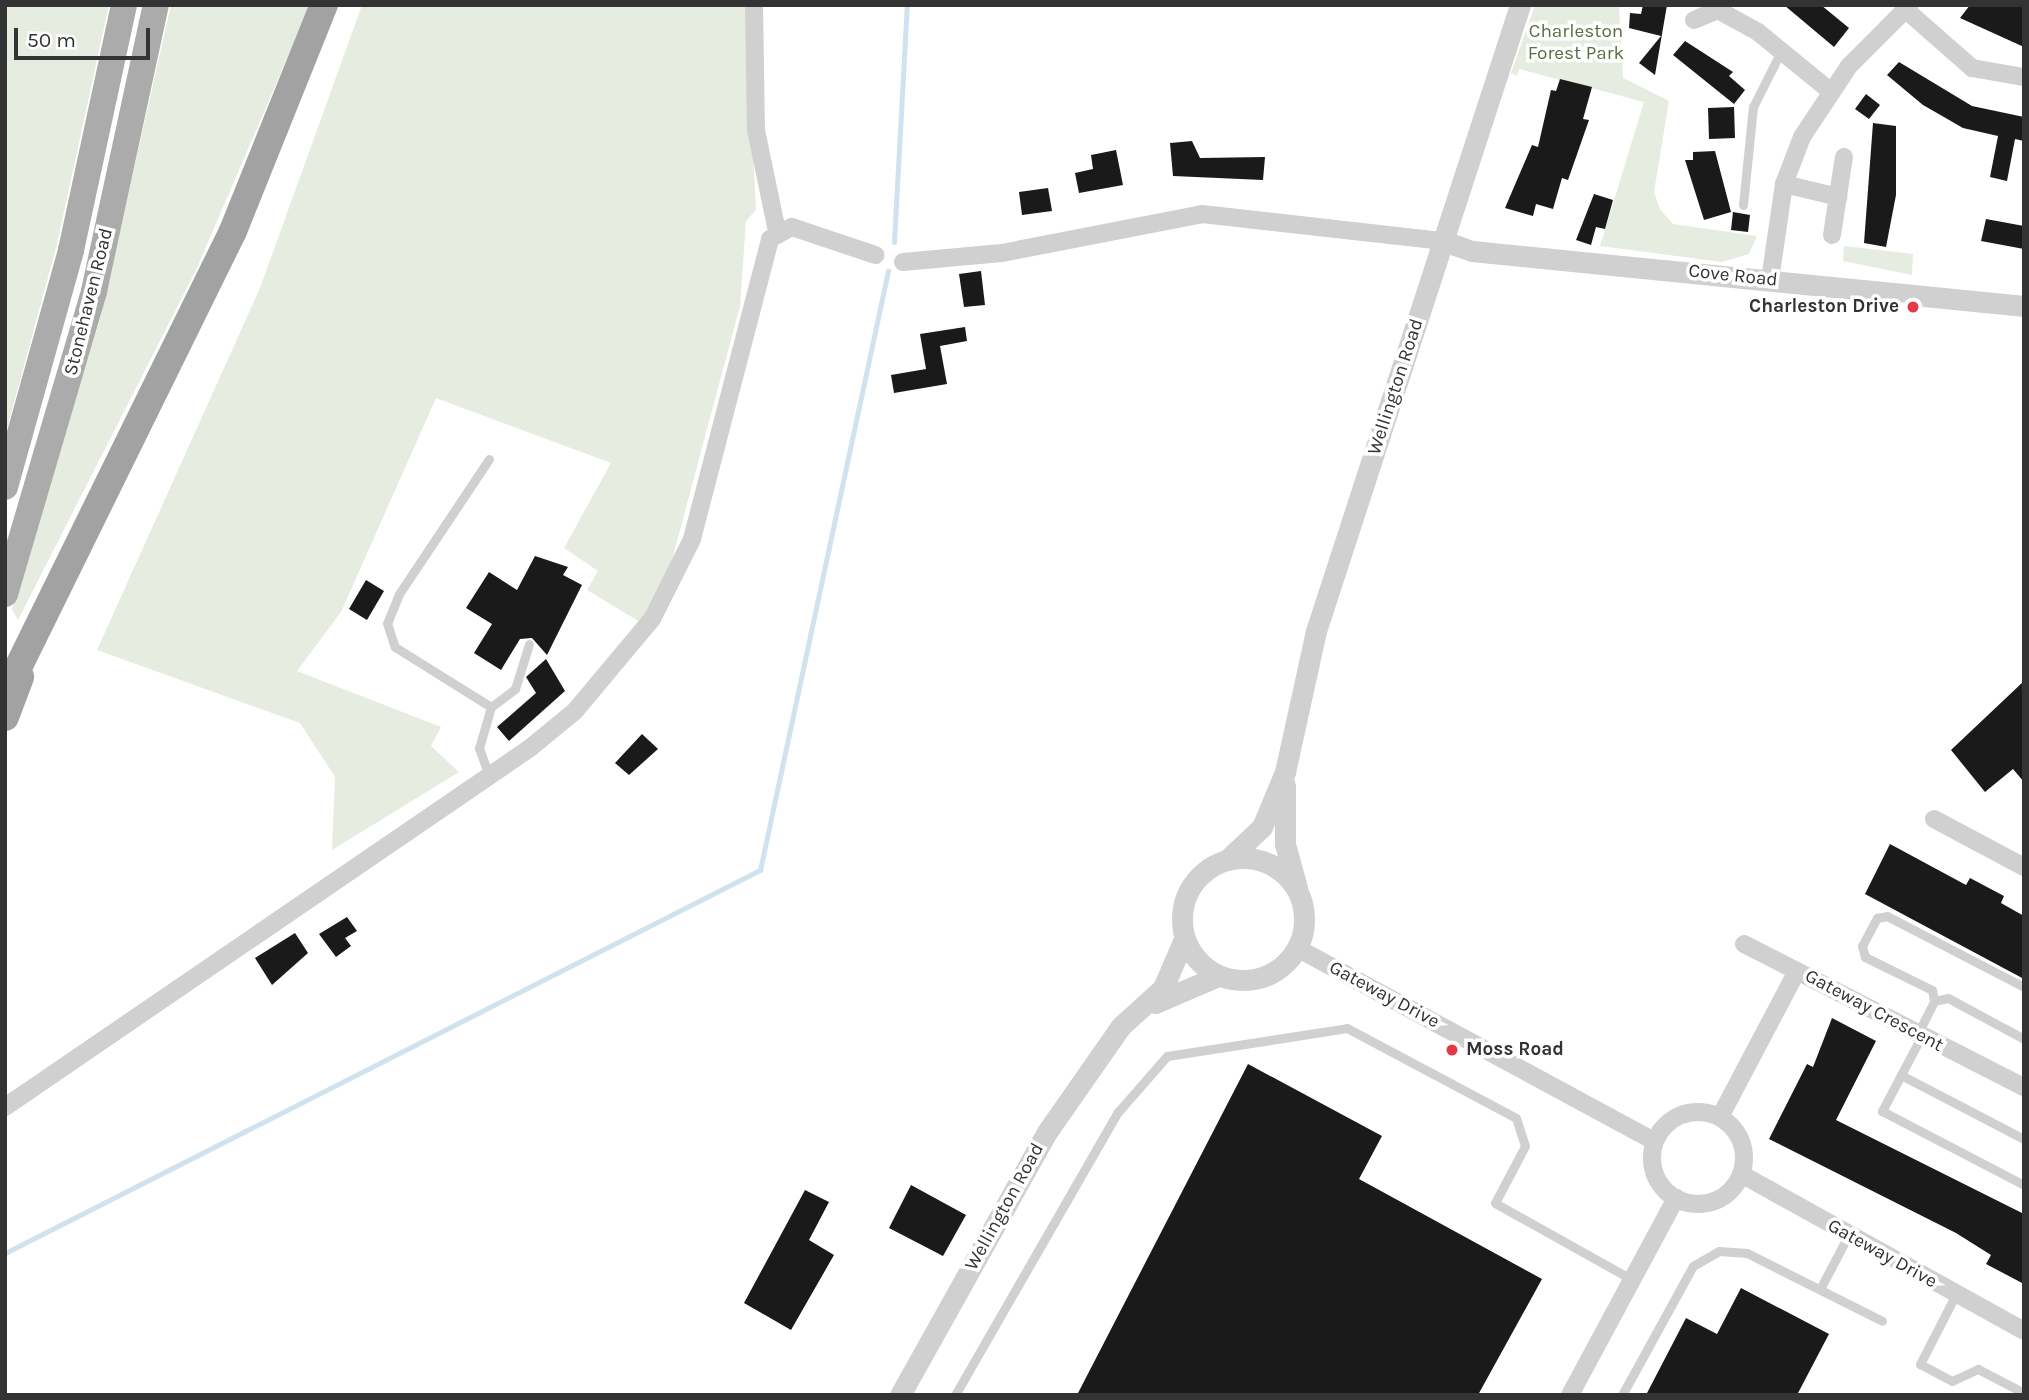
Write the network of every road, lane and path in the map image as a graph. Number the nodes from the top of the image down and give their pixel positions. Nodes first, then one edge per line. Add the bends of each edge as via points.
1 (124, 5) edge
2 (156, 5) edge
3 (324, 5) edge
4 (754, 5) edge
5 (1520, 5) edge
6 (1908, 7) edge
7 (1718, 8) edge
8 (1694, 20) dead end
9 (1781, 51) junction
10 (2024, 78) edge
11 (1830, 90) junction
12 (1844, 157) dead end
13 (1784, 184) junction
14 (1838, 197) junction
15 (1743, 205) dead end
16 (777, 231) junction
17 (1832, 235) dead end
18 (1443, 241) junction
19 (874, 255) dead end
20 (903, 262) dead end
21 (1770, 280) junction
22 (2024, 306) edge
23 (489, 458) dead end
24 (5, 487) edge
25 (5, 594) edge
26 (35, 634) junction
27 (529, 644) dead end
28 (5, 694) edge
29 (491, 707) junction
30 (5, 717) edge
31 (1285, 772) junction
32 (489, 776) junction
33 (1934, 819) dead end
34 (1227, 860) junction
35 (2024, 867) edge
36 (1298, 892) junction
37 (1184, 939) junction
38 (1744, 944) dead end
39 (1297, 948) junction
40 (1797, 971) junction
41 (1218, 976) junction
42 (2024, 987) edge
43 (1934, 1001) junction
44 (1121, 1026) junction
45 (1919, 1036) junction
46 (2024, 1039) edge
47 (1901, 1075) junction
48 (2024, 1087) edge
49 (5, 1107) edge
50 (1720, 1117) junction
51 (2024, 1139) edge
52 (1654, 1141) junction
53 (1741, 1174) junction
54 (2024, 1185) edge
55 (1675, 1198) junction
56 (1848, 1236) junction
57 (1629, 1278) junction
58 (1820, 1289) junction
59 (1956, 1294) junction
60 (1882, 1321) dead end
61 (2024, 1331) edge
62 (2024, 1393) edge
63 (900, 1395) edge
64 (955, 1395) edge
65 (1570, 1395) edge
66 (1622, 1395) edge

1 - 24 main road, Stonehaven Road via 71,250
2 - 25 main road, Stonehaven Road via 94,291
3 - 26 highway via 233,231
4 - 16 street via 756,130
5 - 18 street, Wellington Road
6 - 10 street via 1972,68
6 - 11 street
7 - 8 street
7 - 9 street
9 - 11 street
9 - 15 lane via 1753,107
11 - 13 street
12 - 14 street
13 - 14 street
13 - 21 street
14 - 17 street
16 - 19 street via 800,229
16 - 32 street via 768,244 709,487 674,582 603,681 530,748
18 - 20 street via 1202,214 1002,253
18 - 21 street, Cove Road via 1472,251
18 - 31 street, Wellington Road via 1316,631
21 - 22 street, Cove Road
23 - 29 lane via 399,594 387,623 395,647
26 - 28 highway
26 - 30 highway
27 - 29 lane via 515,689
29 - 32 lane via 478,748
31 - 34 street, Wellington Road via 1262,827
31 - 36 street, Wellington Road via 1286,844
32 - 49 street
33 - 35 street
34 - 36 street via 1276,868
34 - 37 street via 1189,890
36 - 39 street via 1304,911
37 - 41 street
37 - 44 street, Wellington Road via 1163,988
38 - 40 street
39 - 41 street via 1279,968 1254,980
39 - 52 street, Gateway Drive
40 - 45 street, Gateway Crescent
40 - 50 street, Gateway Crescent
41 - 44 street, Wellington Road via 1173,991
42 - 43 lane via 1887,916 1877,918 1862,946 1865,957 1932,989
43 - 45 lane
43 - 46 lane via 1948,998
44 - 63 street, Wellington Road via 1047,1132
45 - 47 lane
45 - 48 street, Gateway Crescent
47 - 51 lane
47 - 54 lane via 1882,1111
50 - 52 street via 1682,1115
50 - 53 street via 1738,1136
52 - 55 street via 1657,1180
53 - 55 street via 1713,1201
53 - 56 street, Gateway Drive
55 - 57 street
56 - 58 lane
56 - 59 street, Gateway Drive
57 - 64 lane via 1495,1203 1525,1146 1516,1118 1347,1028 1167,1056 1118,1112
57 - 65 street
58 - 60 lane
58 - 66 lane via 1747,1253 1708,1254 1693,1266
59 - 61 street, Gateway Drive
59 - 62 lane via 1920,1364 1952,1381 1978,1369

